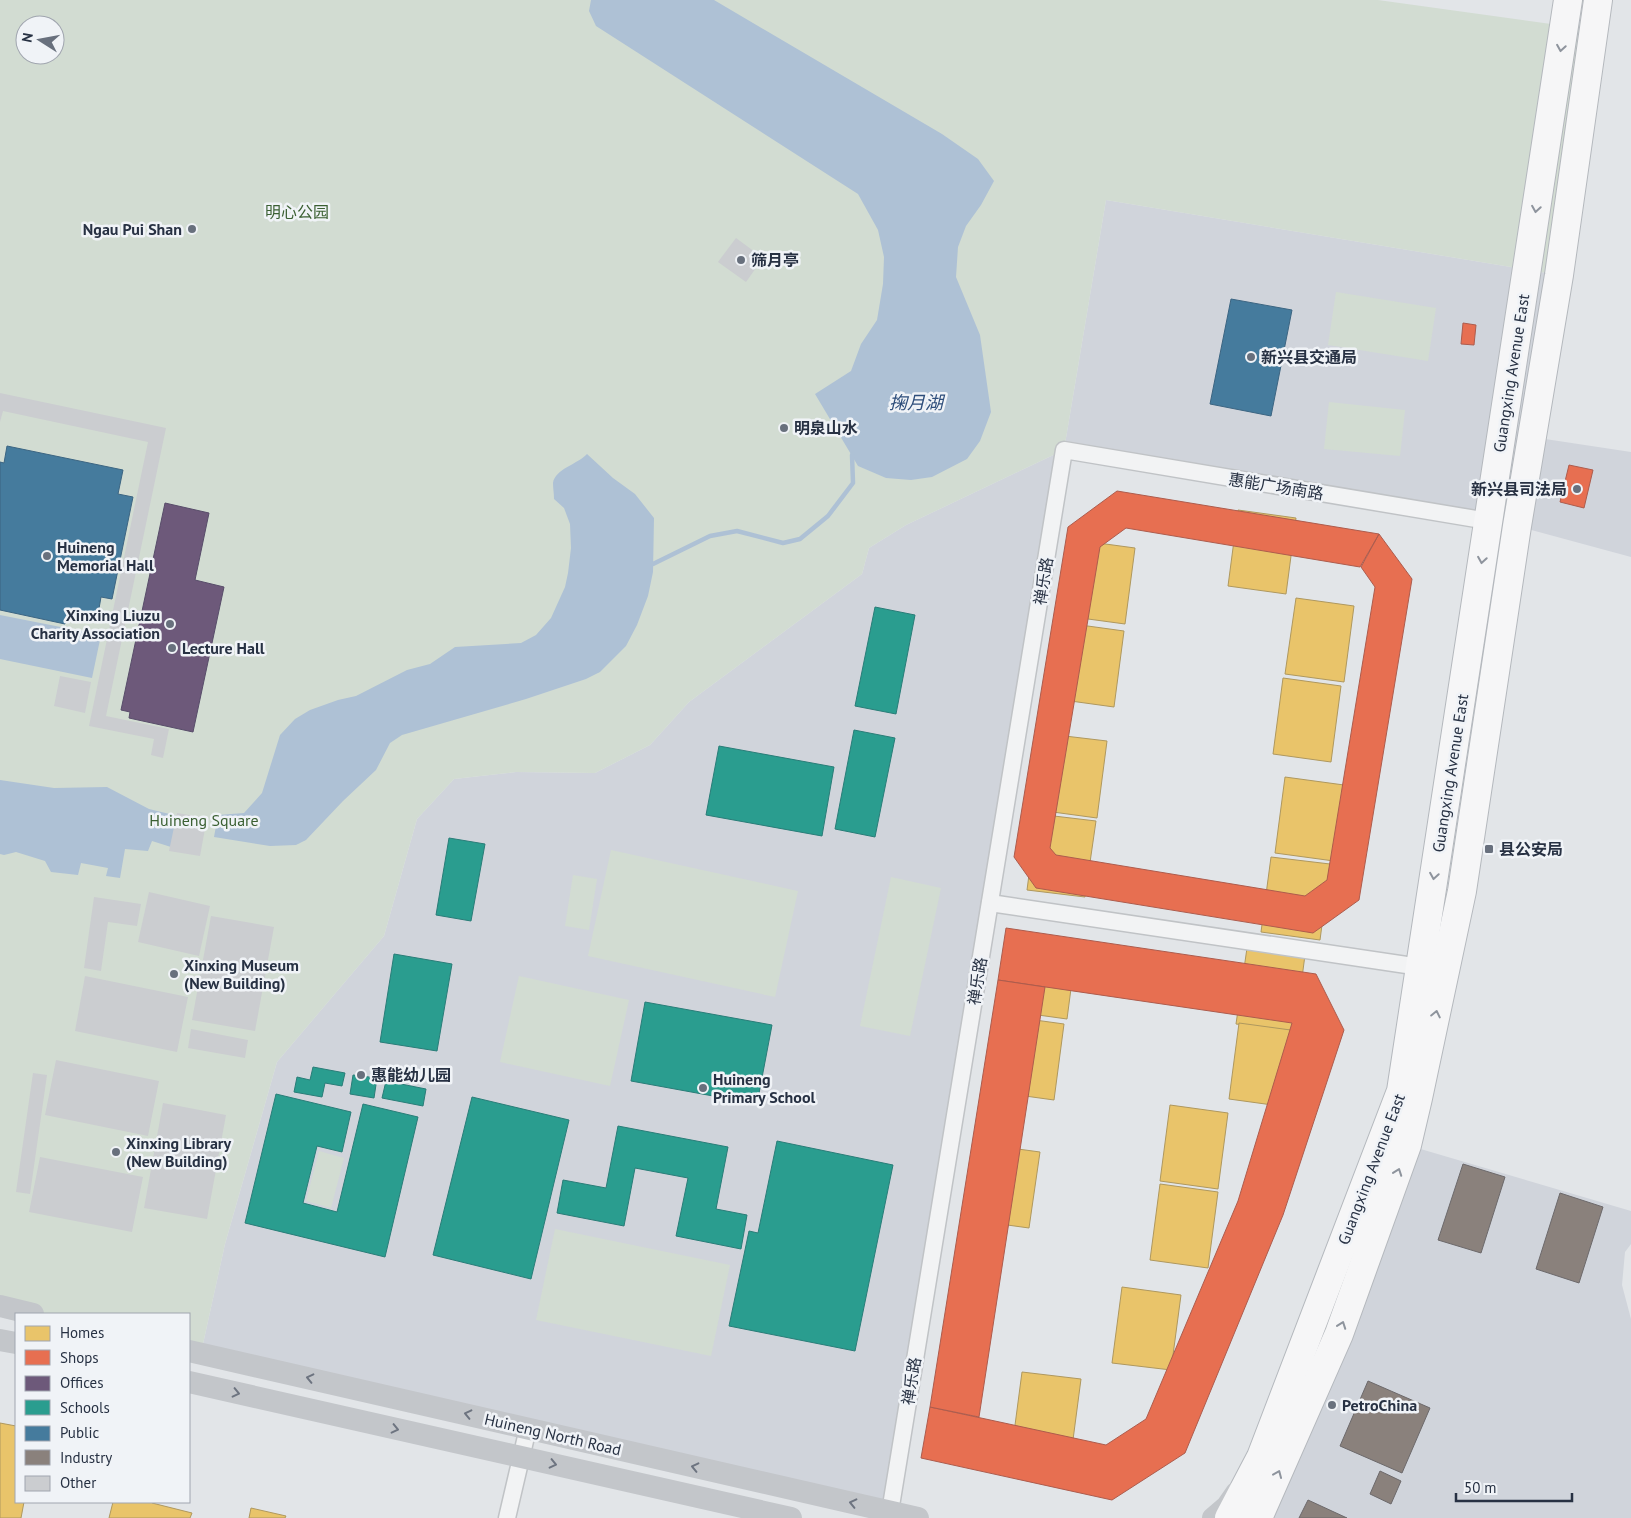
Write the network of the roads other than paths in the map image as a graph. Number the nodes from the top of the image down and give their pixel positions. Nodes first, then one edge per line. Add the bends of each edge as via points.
1 (1568, 0) edge
2 (1598, 0) edge
3 (1064, 450) joint
4 (1488, 521) junction
5 (990, 903) junction
6 (1420, 966) junction
7 (0, 1306) edge
8 (29, 1313) edge
9 (0, 1340) edge
10 (15, 1343) edge
11 (190, 1351) edge
12 (190, 1382) edge
13 (528, 1428) junction
14 (521, 1457) junction
15 (1261, 1457) junction
16 (890, 1512) junction
17 (507, 1518) edge
18 (791, 1518) edge
19 (918, 1518) edge
20 (1213, 1518) edge
21 (1229, 1518) edge
22 (1258, 1518) edge

1 -> 4 highway, Guangxing Avenue East
22 -> 2 highway, Guangxing Avenue East via 1339,1334 1407,1145 1418,1098 1462,891 1559,275
3 - 4 street, 惠能广场南路
3 - 5 street, 禅乐路
4 -> 6 highway, Guangxing Avenue East
5 - 6 street
5 - 16 street, 禅乐路
6 - 15 highway, Guangxing Avenue East via 1401,1091
7 - 8 street
9 - 10 street
13 -> 11 street, Huineng North Road
12 -> 14 street, Huineng North Road
13 - 14 street
16 -> 13 street, Huineng North Road
14 - 17 street
14 -> 18 street, Huineng North Road
15 - 20 street via 1227,1506
15 - 21 highway, Guangxing Avenue East
16 - 19 street, Huineng North Road

